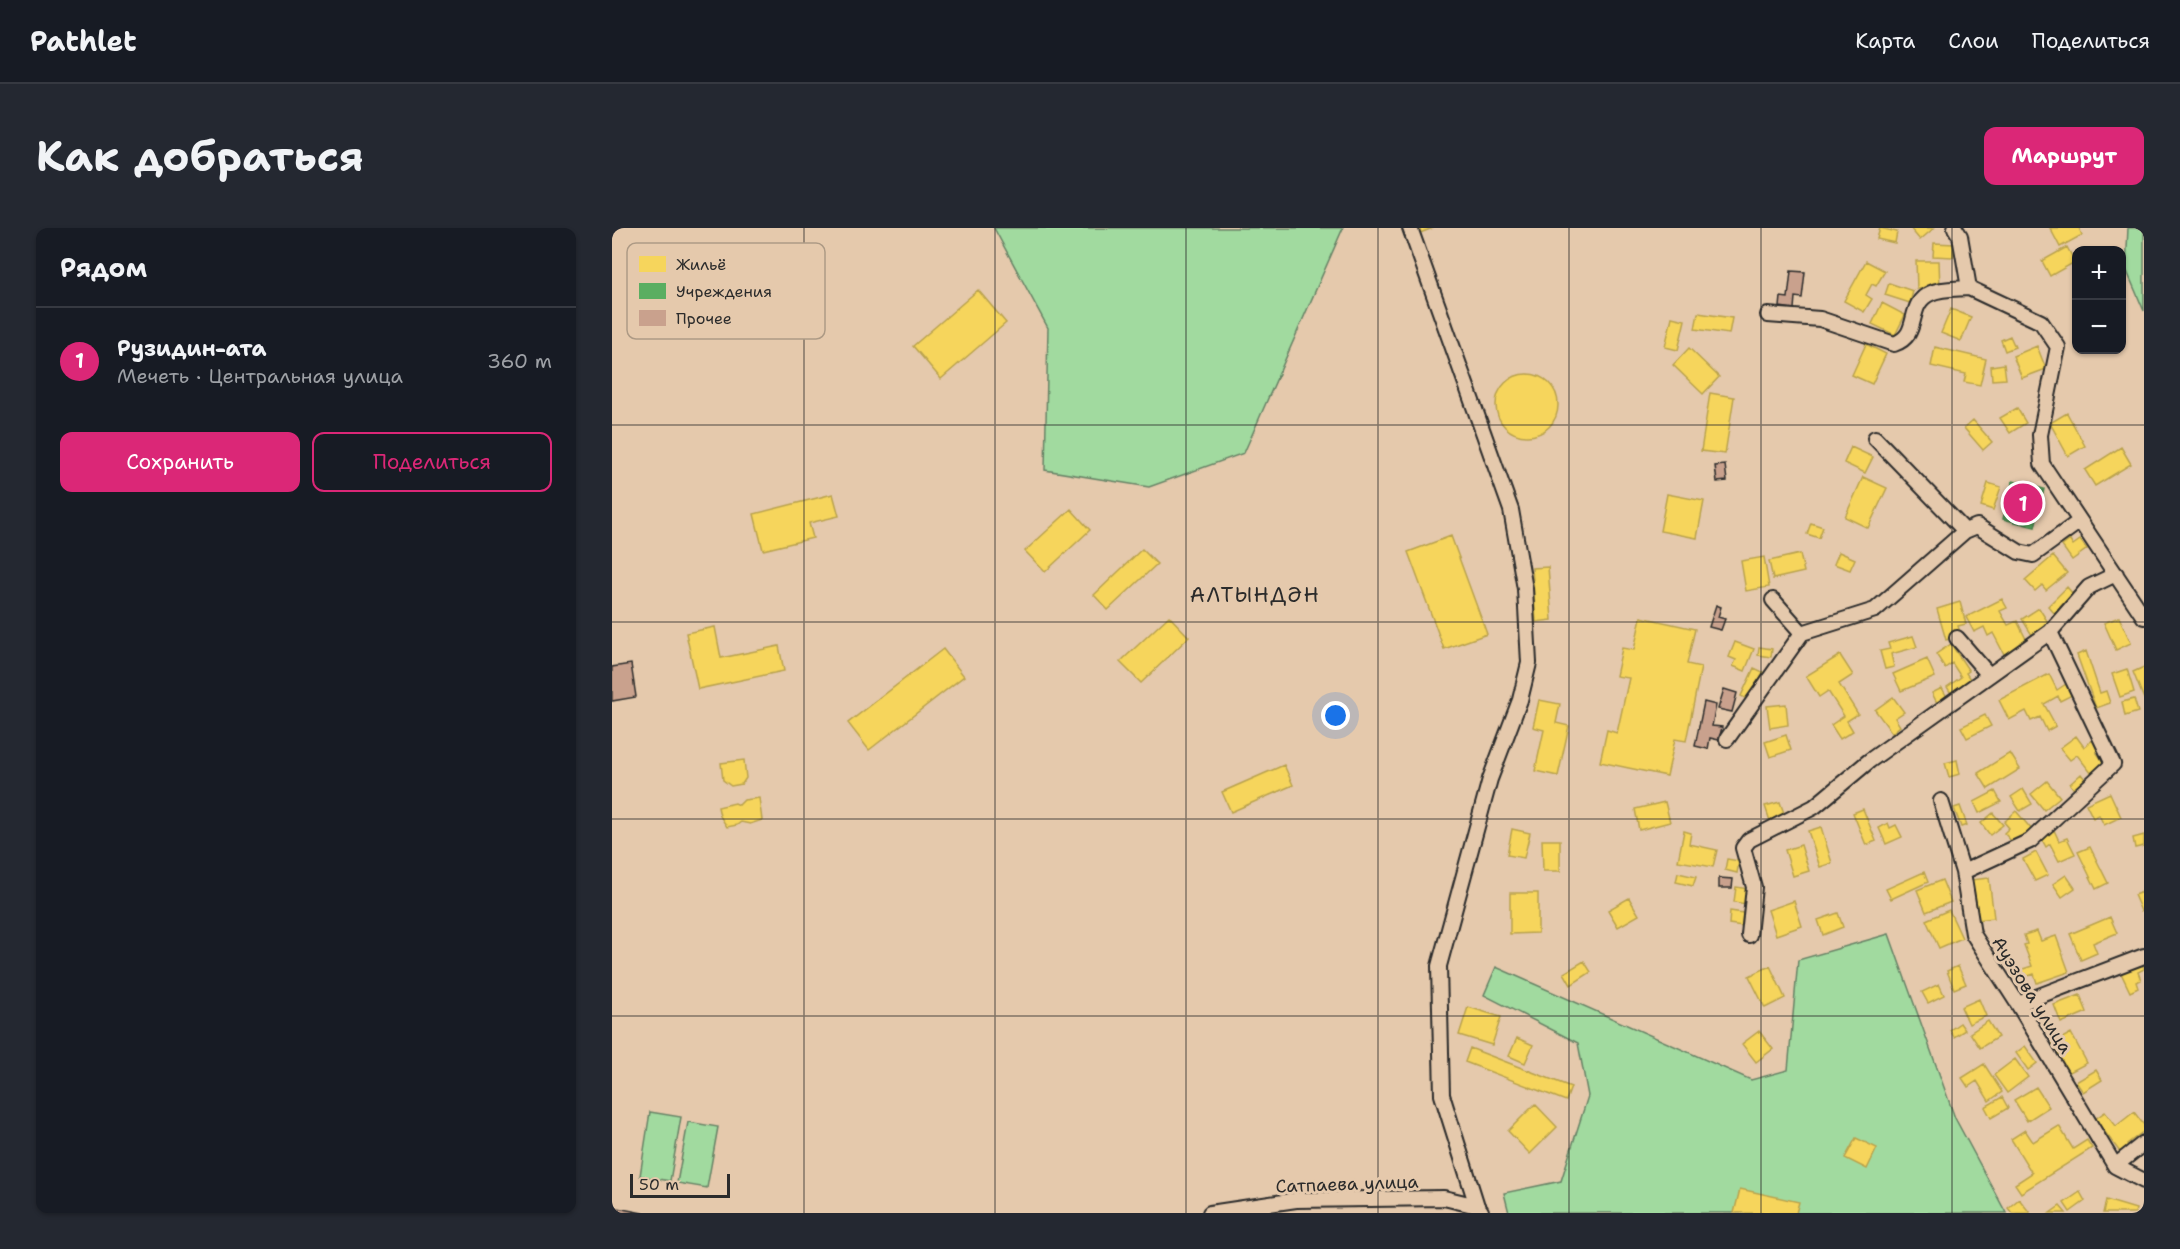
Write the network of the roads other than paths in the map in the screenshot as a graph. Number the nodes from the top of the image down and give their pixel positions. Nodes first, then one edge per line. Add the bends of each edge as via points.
1 (1410, 228) edge
2 (1954, 228) edge
3 (1969, 288) junction
4 (1768, 315) dead end
5 (1875, 438) dead end
6 (2080, 521) junction
7 (1965, 531) junction
8 (2116, 574) junction
9 (1773, 600) dead end
10 (2144, 617) edge
11 (2050, 632) junction
12 (1802, 633) junction
13 (1957, 638) dead end
14 (1989, 675) junction
15 (1727, 739) dead end
16 (1941, 801) dead end
17 (1963, 872) junction
18 (1749, 935) dead end
19 (2144, 956) edge
20 (2018, 1004) junction
21 (2144, 1143) edge
22 (2115, 1166) junction
23 (2144, 1181) edge
24 (1480, 1210) edge
25 (1210, 1213) edge

1 - 24 street via 1511,510 1526,588 1529,663 1520,700 1490,779 1439,966 1442,1095
2 - 3 street via 1960,236
3 - 4 street via 1931,292 1916,307 1909,335 1894,344 1820,319
3 - 6 street via 2041,322 2058,347 2040,435 2042,464
5 - 7 street
6 - 7 street via 2033,555 2019,552 1977,526
6 - 8 street
7 - 12 street via 1875,610
8 - 10 street
8 - 11 street via 2089,587
9 - 12 street
11 - 14 street
11 - 17 street via 2113,764 2030,841
12 - 15 street
13 - 14 street
14 - 18 street via 1869,760 1814,807 1749,840 1743,848 1754,887
16 - 17 street, Ауэзова улица
17 - 20 street, Ауэзова улица via 1972,934
19 - 20 street
20 - 22 street, Ауэзова улица
21 - 22 street
22 - 23 street
24 - 25 street, Сатпаева улица via 1444,1198 1296,1200

